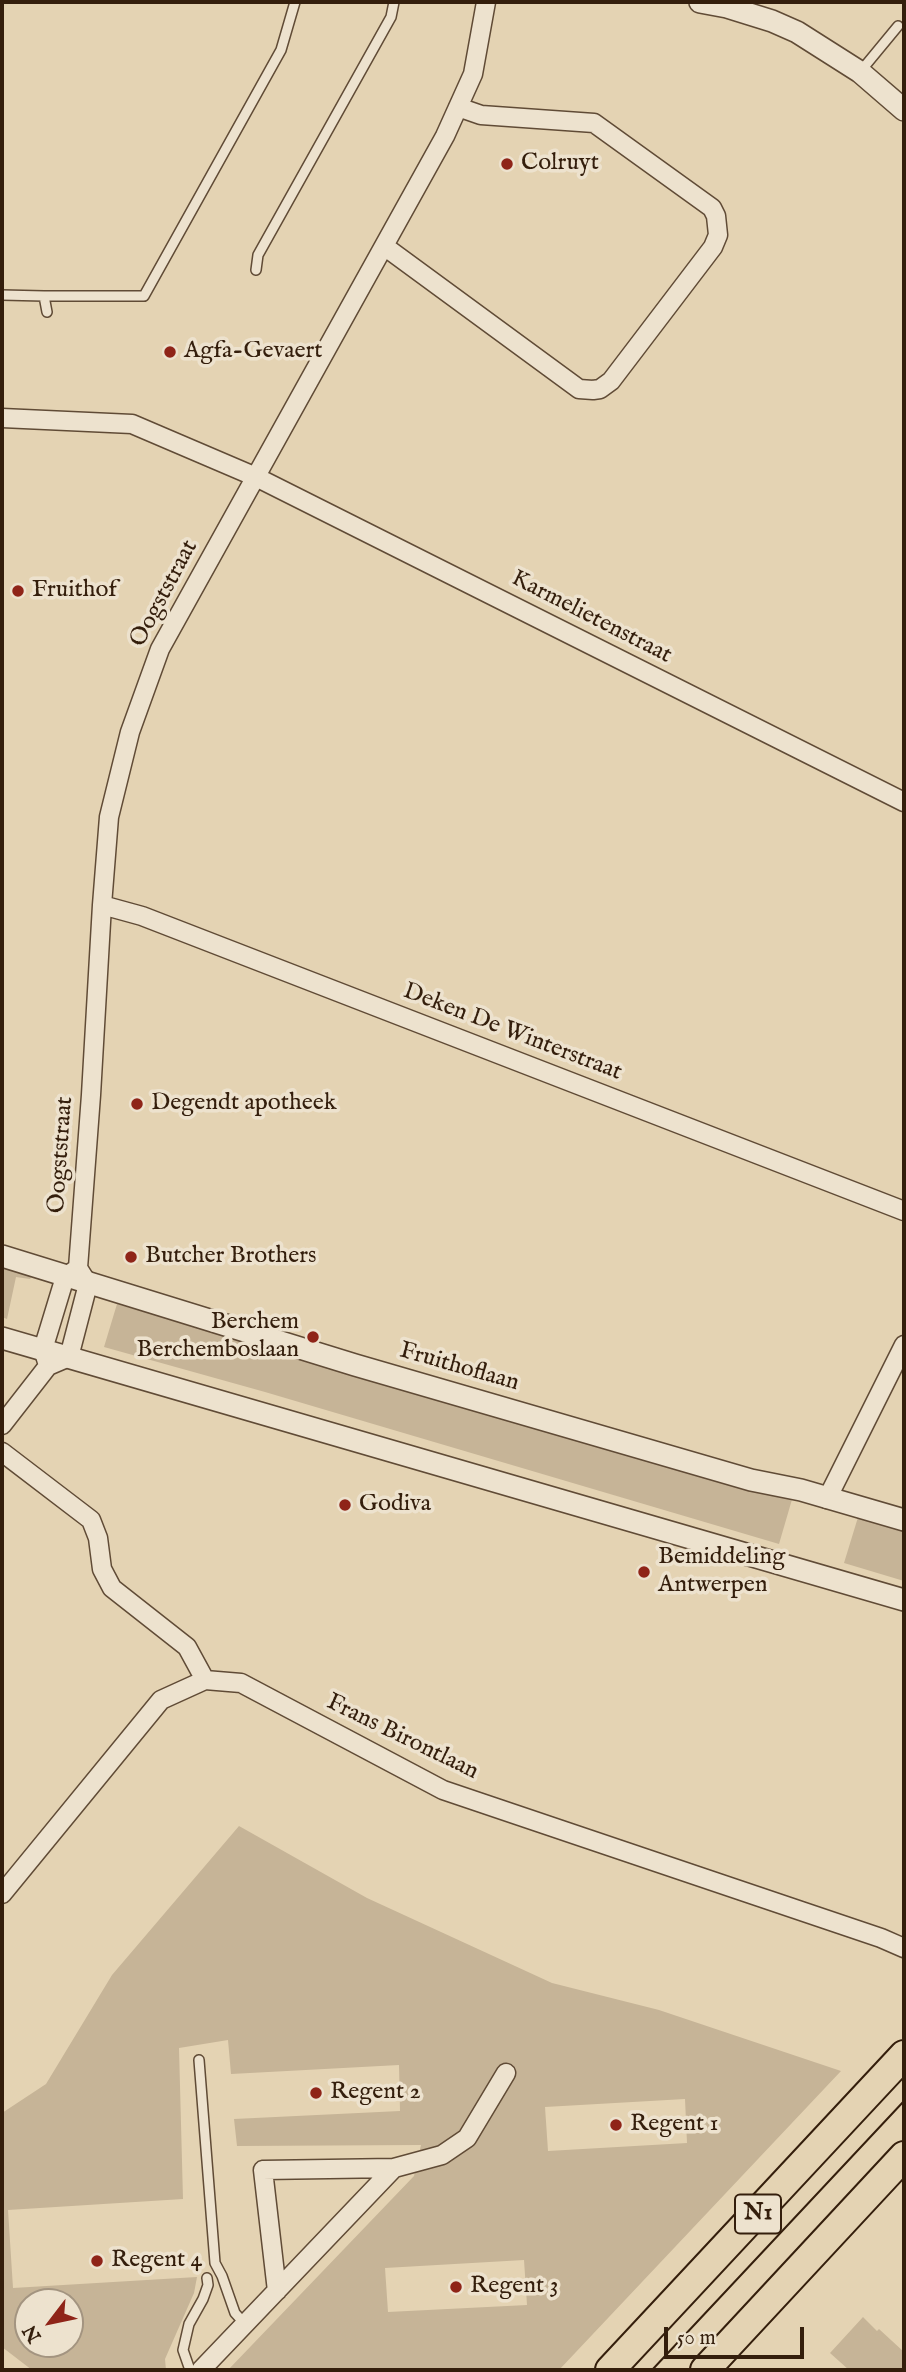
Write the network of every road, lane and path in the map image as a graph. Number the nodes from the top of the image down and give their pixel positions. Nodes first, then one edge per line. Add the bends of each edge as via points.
1 (295, 2) edge
2 (394, 2) edge
3 (486, 2) edge
4 (700, 2) edge
5 (898, 26) dead end
6 (860, 72) junction
7 (458, 107) junction
8 (904, 110) edge
9 (384, 246) junction
10 (256, 270) dead end
11 (2, 295) edge
12 (44, 296) junction
13 (47, 312) dead end
14 (2, 418) edge
15 (256, 477) junction
16 (904, 802) edge
17 (102, 905) junction
18 (904, 1210) edge
19 (2, 1256) edge
20 (77, 1276) junction
21 (2, 1338) edge
22 (904, 1345) edge
23 (46, 1357) junction
24 (69, 1357) junction
25 (2, 1425) edge
26 (2, 1452) edge
27 (827, 1499) junction
28 (904, 1520) edge
29 (904, 1600) edge
30 (205, 1680) junction
31 (2, 1895) edge
32 (904, 1948) edge
33 (904, 2056) edge
34 (199, 2060) dead end
35 (506, 2073) dead end
36 (904, 2157) edge
37 (394, 2168) junction
38 (207, 2278) dead end
39 (277, 2291) junction
40 (246, 2324) junction
41 (190, 2370) edge
42 (201, 2370) edge
43 (610, 2370) edge
44 (705, 2370) edge

1 - 12 lane via 281,50 144,296
2 - 10 lane via 391,17 258,255
3 - 7 street, Oogststraat via 473,74
4 - 6 street via 785,27
5 - 6 lane
6 - 8 street
7 - 9 street, Oogststraat
7 - 9 street via 481,116 594,122 712,208 718,235 713,247 611,382 593,390 579,389
9 - 15 street, Oogststraat
11 - 12 lane
12 - 13 lane
14 - 15 street, Karmelietenstraat via 132,424
15 - 16 street, Karmelietenstraat
15 - 17 street, Oogststraat via 160,649 130,732 109,817
17 - 18 street, Deken De Winterstraat via 142,916
17 - 20 street, Oogststraat
19 - 20 street, Fruithoflaan
20 - 23 street, Oogststraat
20 - 24 street, Oogststraat
20 - 27 street, Fruithoflaan via 355,1365
21 - 23 street
22 - 27 street
23 - 24 street
23 - 25 street
24 - 29 street
26 - 30 street via 91,1520 102,1569 112,1588 187,1647
27 - 28 street, Fruithoflaan
30 - 31 street via 161,1700
30 - 32 street, Frans Birontlaan via 241,1684 443,1790
33 - 43 main road, N1
34 - 40 lane via 215,2263 234,2313
35 - 37 street via 467,2138 442,2155
36 - 44 main road
37 - 39 street
37 - 39 street via 263,2170
38 - 41 lane via 183,2350
39 - 40 street
40 - 42 street

